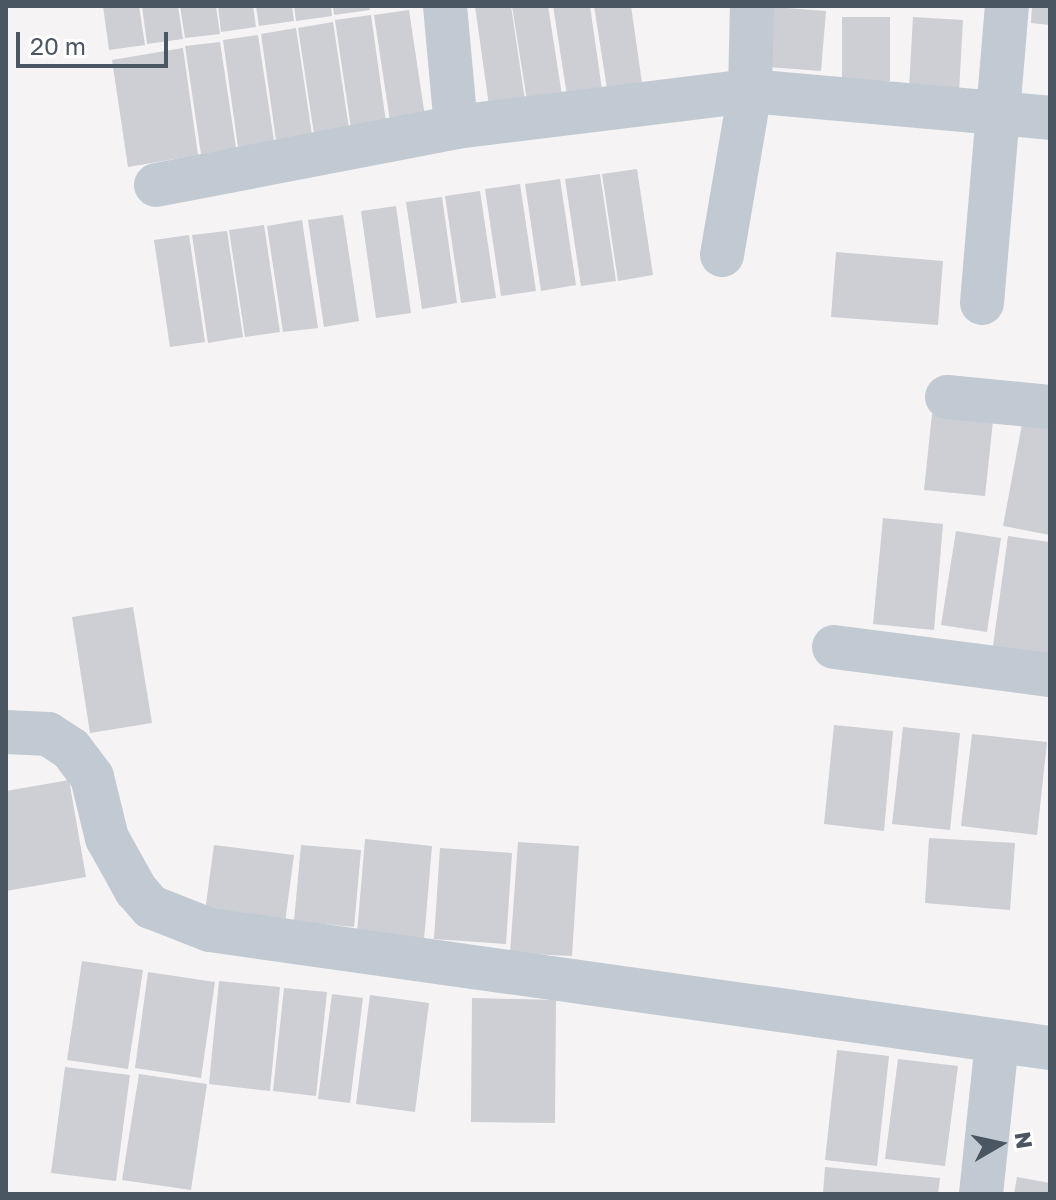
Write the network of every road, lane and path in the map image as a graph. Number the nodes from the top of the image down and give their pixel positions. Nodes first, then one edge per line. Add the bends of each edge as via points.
1 (445, 6) edge
2 (752, 6) edge
3 (1007, 6) edge
4 (750, 91) junction
5 (998, 113) junction
6 (1050, 118) edge
7 (456, 127) junction
8 (156, 185) dead end
9 (722, 255) dead end
10 (982, 303) dead end
11 (947, 397) dead end
12 (1050, 407) edge
13 (834, 647) dead end
14 (1050, 675) edge
15 (6, 732) edge
16 (997, 1043) junction
17 (1050, 1048) edge
18 (981, 1194) edge

1 - 7 street
2 - 4 street
3 - 5 street
4 - 5 street
4 - 7 street
4 - 9 street
5 - 6 street
5 - 10 street
7 - 8 street
11 - 12 street
13 - 14 street
15 - 16 street via 48,734 71,749 92,777 120,866 151,907 180,921 226,932
16 - 17 street
16 - 18 street

